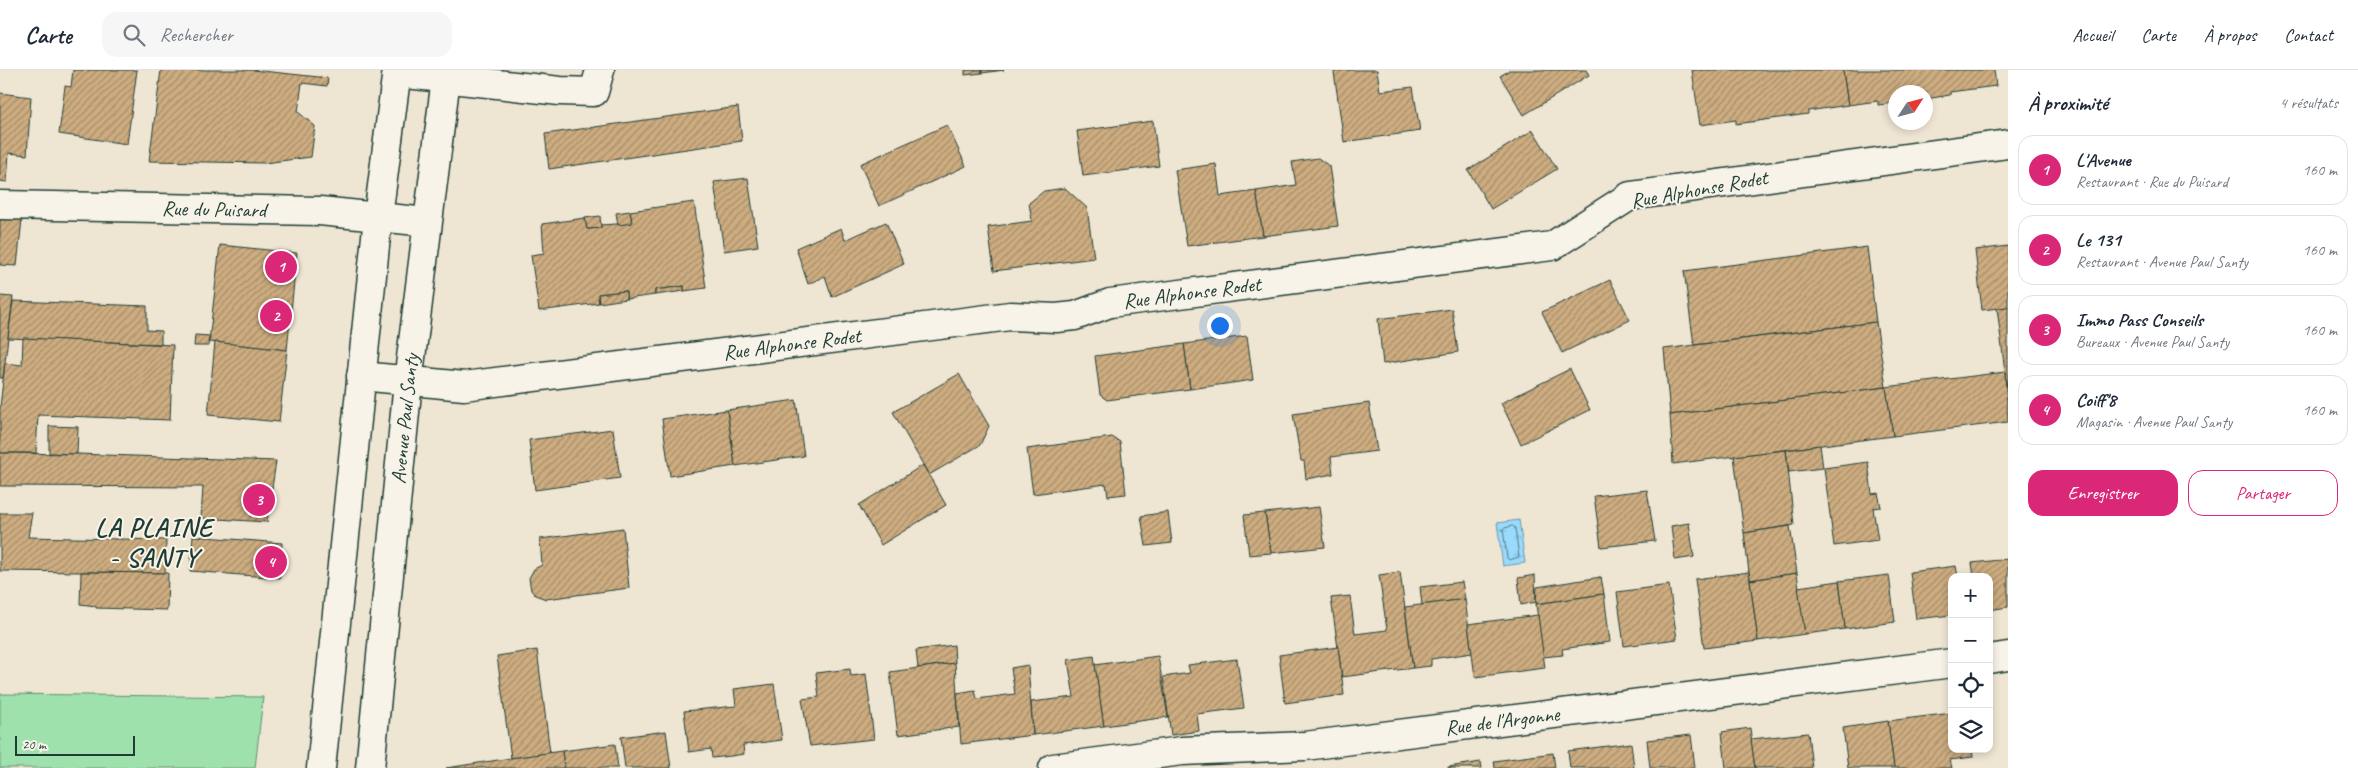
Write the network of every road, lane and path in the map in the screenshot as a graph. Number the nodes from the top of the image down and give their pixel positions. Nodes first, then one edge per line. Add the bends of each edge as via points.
1 (600, 70) edge
2 (397, 72) edge
3 (446, 74) edge
4 (2008, 144) edge
5 (0, 204) edge
6 (378, 217) junction
7 (427, 222) junction
8 (361, 376) junction
9 (408, 382) junction
10 (2008, 656) edge
11 (1993, 658) edge
12 (1948, 664) edge
13 (1219, 760) edge
14 (321, 768) edge
15 (370, 768) edge
16 (1053, 768) edge

1 - 3 street via 594,92 560,91
2 - 3 street
2 - 6 street
3 - 7 street, Avenue Paul Santy
4 - 9 street, Rue Alphonse Rodet via 1630,196 1552,246 1543,248 1110,303 1075,316 1010,316 464,386
5 - 6 street, Rue du Puisard via 320,211
6 - 7 street, Rue du Puisard
6 - 8 street
7 - 9 street, Avenue Paul Santy
8 - 9 street, Rue Alphonse Rodet
8 - 14 street
9 - 15 street, Avenue Paul Santy
10 - 11 street
12 - 13 street, Rue de l'Argonne via 1305,746
13 - 16 street, Rue de l'Argonne via 1182,751

